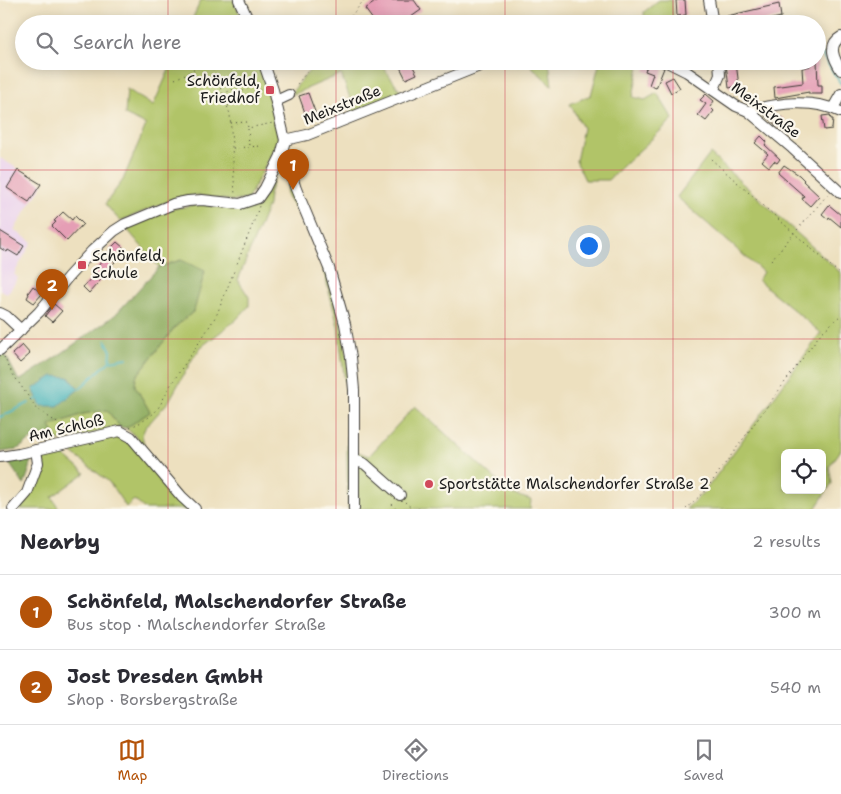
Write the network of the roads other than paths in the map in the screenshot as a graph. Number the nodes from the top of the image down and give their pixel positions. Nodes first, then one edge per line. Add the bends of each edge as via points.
1 (239, 0) edge
2 (709, 0) edge
3 (246, 15) edge
4 (712, 15) edge
5 (841, 37) edge
6 (266, 70) edge
7 (470, 70) edge
8 (684, 70) edge
9 (720, 70) edge
10 (841, 70) edge
11 (714, 89) junction
12 (841, 94) edge
13 (289, 95) road end
14 (276, 101) junction
15 (837, 107) edge
16 (748, 111) junction
17 (285, 140) junction
18 (281, 156) junction
19 (838, 190) edge
20 (0, 313) edge
21 (21, 330) junction
22 (0, 350) edge
23 (36, 450) junction
24 (0, 457) edge
25 (354, 460) junction
26 (400, 495) road end
27 (13, 509) edge
28 (195, 509) edge
29 (354, 509) edge

1 - 3 street
2 - 4 street
5 - 10 street via 832,52
6 - 14 street
7 - 17 street, Meixstraße via 307,135
8 - 11 street, Meixstraße
9 - 11 street
11 - 16 street, Meixstraße
12 - 15 street
13 - 14 street
14 - 17 street
15 - 16 street via 795,103
16 - 19 street, Meixstraße
17 - 18 street
18 - 21 street via 258,198 235,204 202,200 173,204 114,231
18 - 25 street via 286,161 329,268 343,316 354,390
20 - 21 street
21 - 22 street
23 - 24 street, Am Schloß
23 - 27 street via 38,463 27,493
23 - 28 street, Am Schloß via 120,431 131,437
25 - 26 street via 365,464
25 - 29 street

